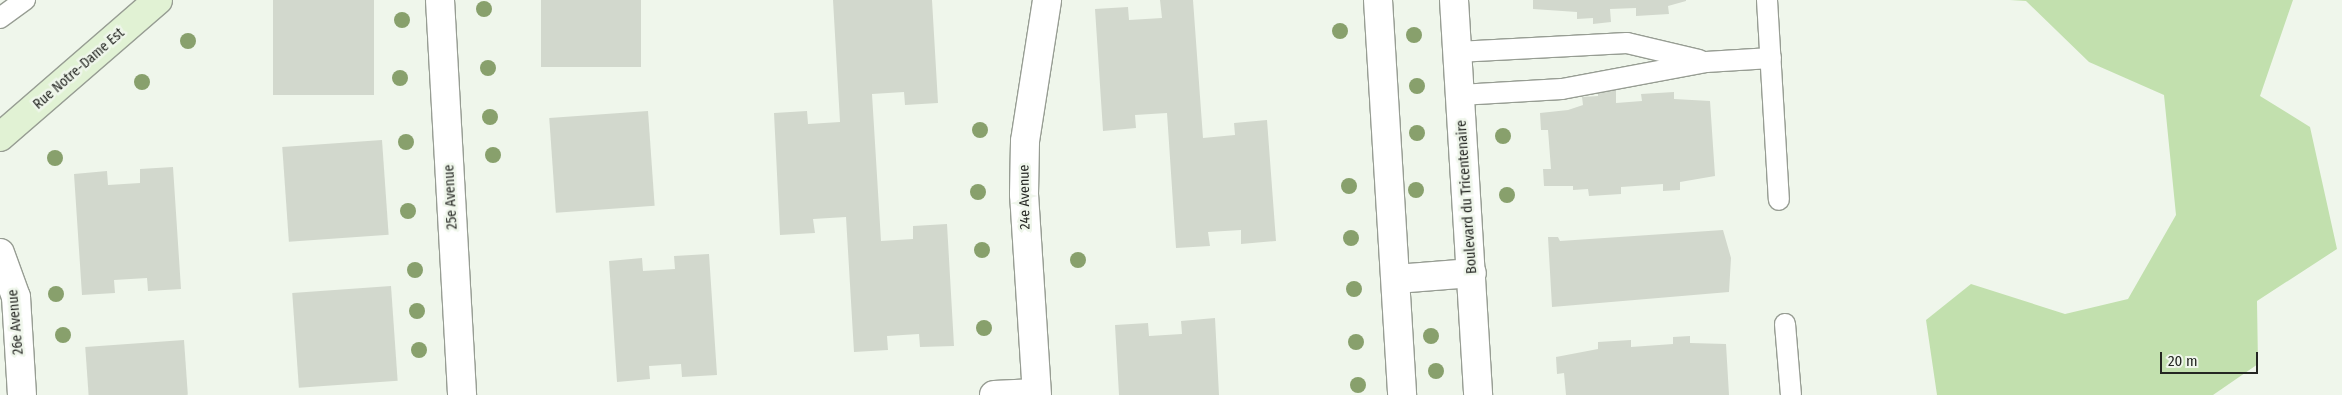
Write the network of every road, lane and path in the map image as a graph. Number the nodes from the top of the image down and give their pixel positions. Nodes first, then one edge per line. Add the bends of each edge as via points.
1 (25, 0) edge
2 (158, 0) edge
3 (440, 0) edge
4 (1047, 0) edge
5 (1378, 0) edge
6 (1454, 0) edge
7 (1767, 0) edge
8 (0, 18) edge
9 (1457, 52) junction
10 (1770, 58) junction
11 (1706, 62) junction
12 (1460, 95) junction
13 (0, 138) edge
14 (1779, 200) dead end
15 (0, 252) edge
16 (1472, 273) junction
17 (1396, 279) junction
18 (1785, 324) dead end
19 (1037, 394) edge
20 (22, 395) edge
21 (462, 395) edge
22 (994, 395) edge
23 (1402, 395) edge
24 (1478, 395) edge
25 (1791, 395) edge

1 - 8 lane
2 - 13 main road, Rue Notre-Dame Est
3 - 21 street, 25e Avenue
4 - 19 street, 24e Avenue via 1025,141 1024,194
5 - 17 street
6 - 9 street, Boulevard du Tricentenaire
7 - 10 lane
9 - 11 lane via 1627,43
9 - 12 street, Boulevard du Tricentenaire
10 - 11 lane
10 - 14 lane
11 - 12 lane via 1562,89
12 - 16 street, Boulevard du Tricentenaire
15 - 20 street, 26e Avenue via 16,298
16 - 17 street
16 - 24 street, Boulevard du Tricentenaire
17 - 23 street
18 - 25 lane
19 - 22 street

